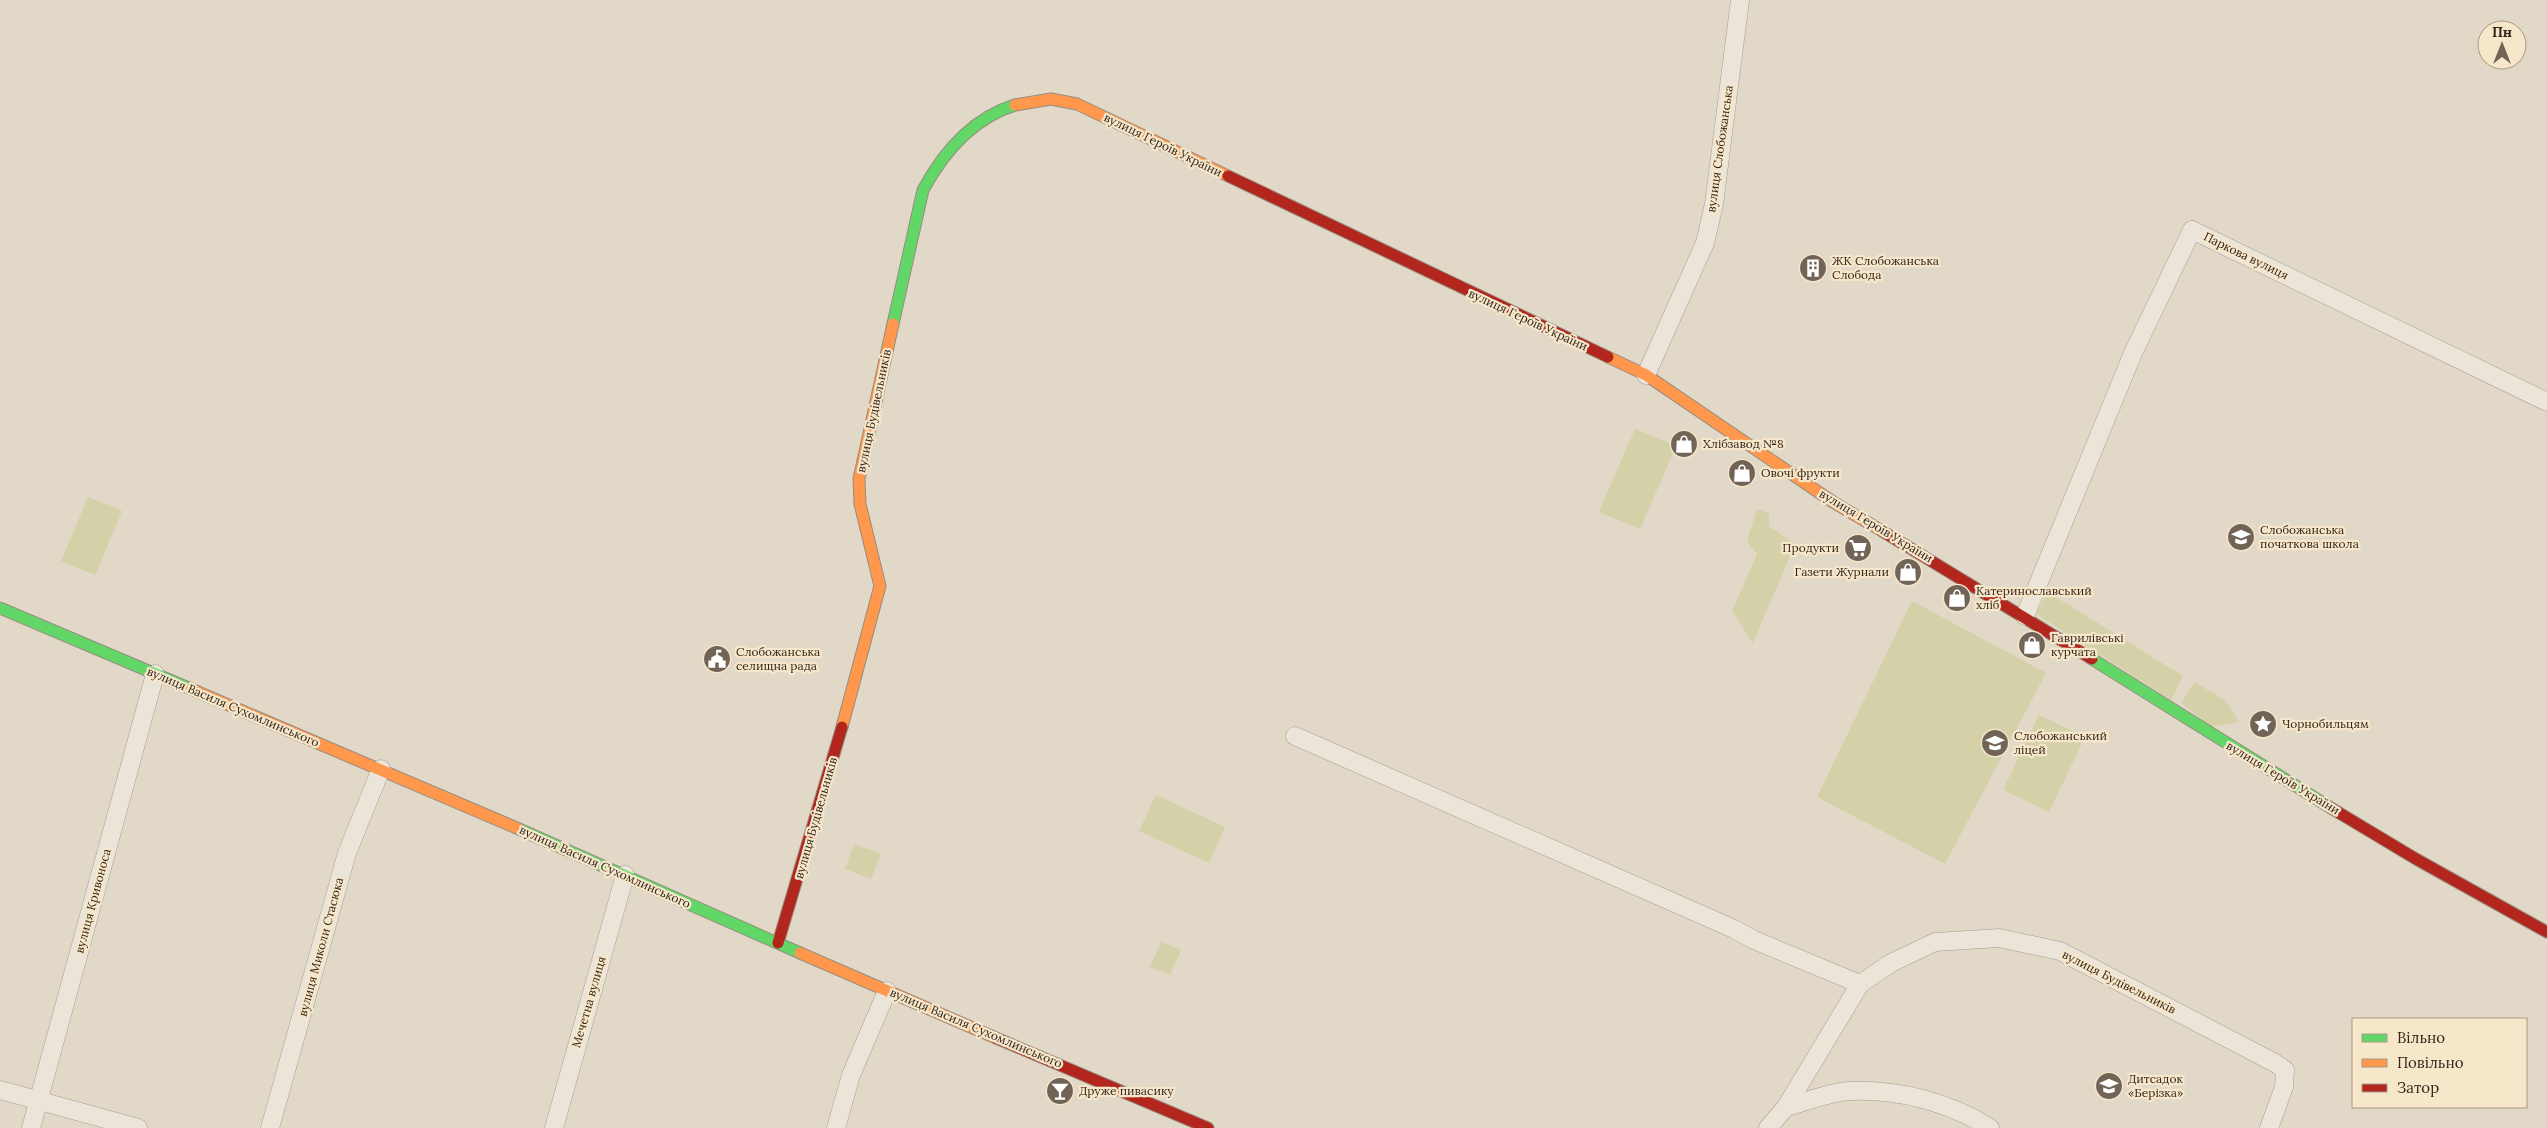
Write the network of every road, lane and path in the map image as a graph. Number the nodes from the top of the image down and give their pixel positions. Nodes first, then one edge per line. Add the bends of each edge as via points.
1 (1740, 0) edge
2 (1000, 110) joint
3 (1646, 376) junction
4 (2547, 401) edge
5 (0, 608) edge
6 (2025, 616) junction
7 (155, 674) junction
8 (1295, 736) dead end
9 (380, 769) junction
10 (625, 875) junction
11 (2547, 932) edge
12 (778, 943) junction
13 (1860, 984) junction
14 (887, 990) junction
15 (1807, 1073) junction
16 (0, 1090) edge
17 (1825, 1097) junction
18 (38, 1100) junction
19 (1786, 1107) junction
20 (31, 1128) edge
21 (138, 1128) edge
22 (270, 1128) edge
23 (554, 1128) edge
24 (836, 1128) edge
25 (1206, 1128) edge
26 (1768, 1128) edge
27 (1990, 1128) edge
28 (2269, 1128) edge

1 - 3 street, вулиця Слобожанська via 1714,204 1705,243
2 - 3 street, вулиця Героїв України via 1048,98 1077,104
2 - 12 street, вулиця Будівельників via 946,152 932,170 923,190 859,479 860,504 880,586
3 - 6 street, вулиця Героїв України via 1833,502
4 - 6 street, Паркова вулиця via 2192,230 2133,352
5 - 7 street, вулиця Василя Сухомлинського
6 - 11 street, вулиця Героїв України via 2255,762 2416,859
7 - 9 street, вулиця Василя Сухомлинського
7 - 18 street, вулиця Кривоноса
8 - 13 street
9 - 10 street, вулиця Василя Сухомлинського
9 - 22 street, вулиця Миколи Стасюка via 347,853
10 - 12 street, вулиця Василя Сухомлинського
10 - 23 street, Мечетна вулиця
12 - 14 street, вулиця Василя Сухомлинського
13 - 15 street, вулиця Будівельників
13 - 28 street, вулиця Будівельників via 1891,963 1935,942 1999,938 2060,951 2285,1070 2284,1087
14 - 24 street via 851,1075
14 - 25 street, вулиця Василя Сухомлинського
15 - 17 street
15 - 19 street, вулиця Будівельників
16 - 18 street
17 - 19 street
17 - 27 street via 1848,1091 1905,1094 1972,1117
18 - 20 street, вулиця Кривоноса
18 - 21 street
19 - 26 street, вулиця Будівельників

